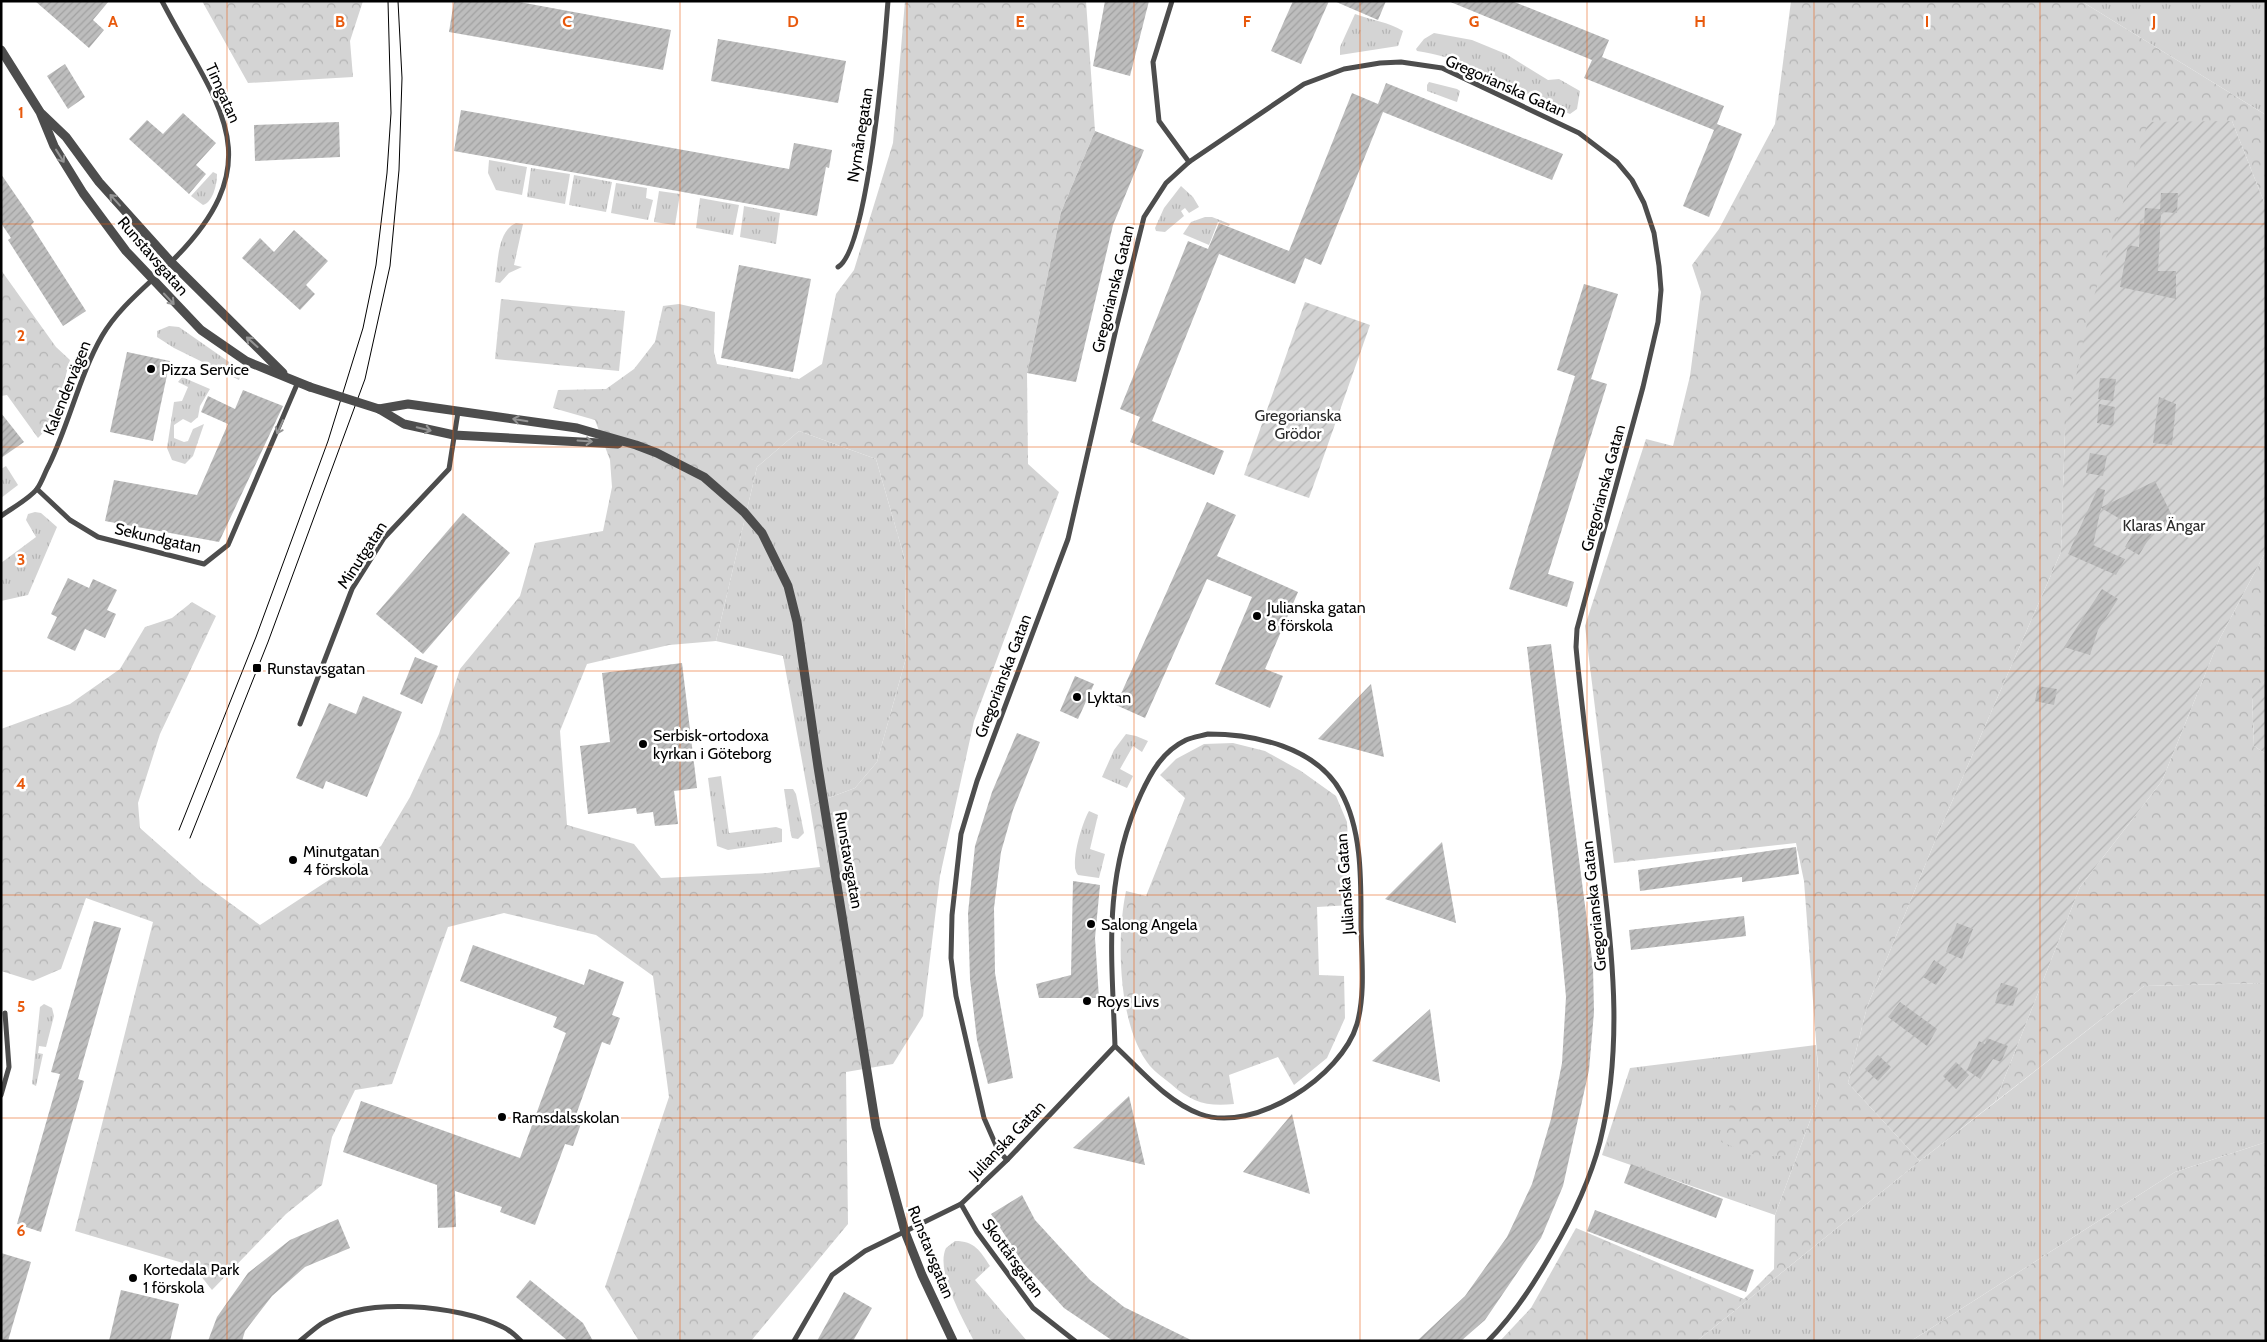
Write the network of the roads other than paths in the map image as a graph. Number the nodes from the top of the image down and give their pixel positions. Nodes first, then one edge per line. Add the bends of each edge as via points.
1 (162, 1) edge
2 (888, 1) edge
3 (1172, 1) edge
4 (1, 50) edge
5 (40, 112) junction
6 (1189, 162) junction
7 (171, 262) junction
8 (838, 267) dead end
9 (162, 272) joint
10 (152, 280) junction
11 (286, 377) junction
12 (298, 382) junction
13 (379, 410) junction
14 (458, 412) junction
15 (454, 435) junction
16 (636, 445) junction
17 (37, 489) junction
18 (1, 516) edge
19 (300, 724) dead end
20 (5, 1013) dead end
21 (1114, 1046) junction
22 (1, 1095) edge
23 (1007, 1160) junction
24 (961, 1204) junction
25 (904, 1232) junction
26 (300, 1341) edge
27 (521, 1341) edge
28 (794, 1341) edge
29 (953, 1341) edge
30 (1075, 1341) edge
31 (1488, 1341) edge

1 - 7 street, Timgatan via 217,101 229,138 228,173 218,201 198,234
2 - 8 street, Nymånegatan via 877,121 855,241 847,260
3 - 6 street via 1153,62 1158,112 1159,121
4 - 5 street, Runstavsgatan
7 -> 5 street, Runstavsgatan via 98,182 66,137
5 -> 10 street, Runstavsgatan via 54,146 83,193 114,238
6 - 23 street, Gregorianska Gatan via 1166,183 1139,230 1068,539 977,781 961,834 952,915 951,958 956,996 984,1118 998,1150
6 - 31 street, Gregorianska Gatan via 1304,84 1336,72 1401,62 1442,68 1579,133 1600,148 1632,180 1654,233 1661,290 1658,322 1576,647 1614,969 1612,1072 1600,1142 1564,1231 1533,1286
7 - 9 street, Timgatan
11 -> 7 street, Runstavsgatan
9 - 10 street, Kalendervägen
10 -> 11 street, Runstavsgatan via 201,330 246,361
10 - 17 street, Kalendervägen via 117,315 102,336
11 - 12 street, Runstavsgatan
12 - 13 street, Runstavsgatan, bridge
12 -> 17 street, Sekundgatan via 228,545 204,564 98,537 70,520
13 - 14 street, Runstavsgatan via 408,404
13 -> 15 street, Runstavsgatan via 404,424
14 - 15 street, Minutgatan
16 -> 14 street, Runstavsgatan via 577,428
15 -> 16 street, Runstavsgatan
15 - 19 street, Minutgatan via 449,469 384,538 352,589
16 - 25 street, Runstavsgatan via 704,477 744,512 762,533 788,586 797,622 876,1127
17 - 18 street, Kalendervägen
20 - 22 street via 9,1067
21 - 21 street, Julianska Gatan via 1178,1103 1216,1118 1272,1107 1305,1090 1334,1063 1357,1024 1362,992 1359,858 1353,823 1341,792 1314,764 1268,741 1233,734 1208,734 1186,741 1153,768 1131,816 1114,884 1111,916
21 - 23 street, Julianska Gatan
23 - 24 street, Julianska Gatan
24 - 25 street, Julianska Gatan
24 - 30 street, Skottårsgatan via 977,1232 1033,1308
25 - 28 street, Julianska Gatan via 865,1251 832,1276
25 - 29 street, Runstavsgatan
26 - 27 street via 322,1324 354,1312 377,1308 432,1308 473,1316 504,1328

